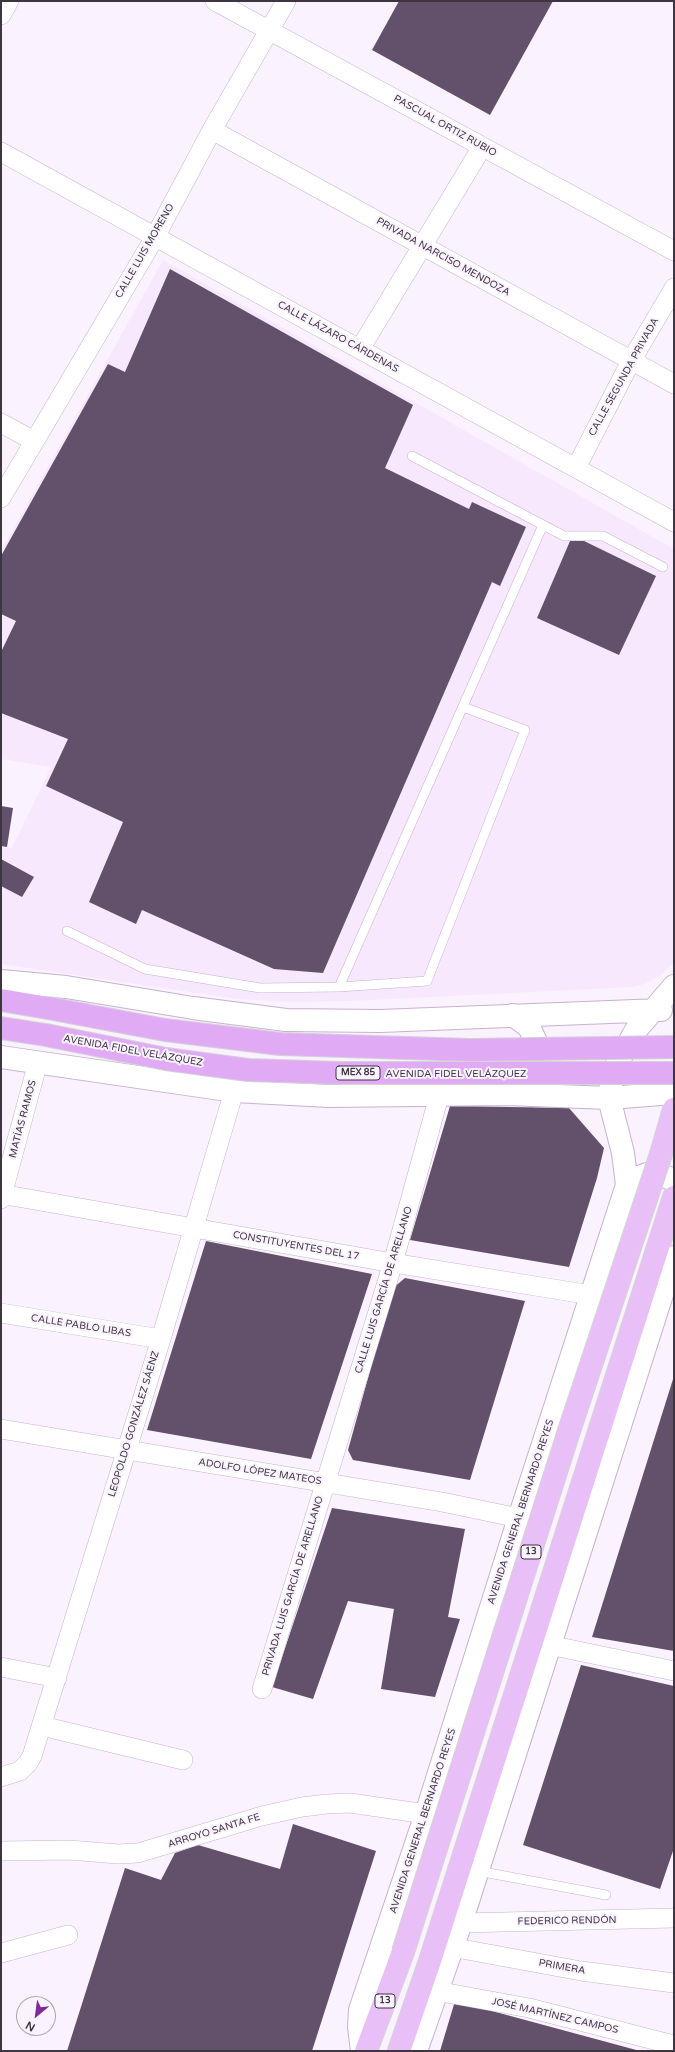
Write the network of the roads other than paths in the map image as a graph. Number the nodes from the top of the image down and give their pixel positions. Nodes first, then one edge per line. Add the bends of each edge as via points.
1 (9, 1) edge
2 (215, 1) edge
3 (286, 1) edge
4 (1, 15) edge
5 (269, 30) junction
6 (212, 130) junction
7 (482, 147) junction
8 (1, 152) edge
9 (155, 237) junction
10 (423, 246) junction
11 (674, 251) edge
12 (674, 288) edge
13 (360, 349) junction
14 (632, 361) junction
15 (674, 384) edge
16 (1, 423) edge
17 (34, 441) junction
18 (412, 456) dead end
19 (576, 468) junction
20 (1, 498) edge
21 (674, 522) edge
22 (543, 525) junction
23 (663, 567) dead end
24 (463, 707) junction
25 (67, 931) dead end
26 (1, 981) edge
27 (674, 986) edge
28 (339, 987) junction
29 (1, 1000) edge
30 (674, 1009) edge
31 (652, 1010) junction
32 (513, 1015) junction
33 (1, 1028) edge
34 (674, 1047) edge
35 (1, 1056) edge
36 (38, 1062) junction
37 (674, 1073) edge
38 (234, 1092) junction
39 (674, 1093) edge
40 (507, 1094) junction
41 (438, 1096) junction
42 (609, 1098) junction
43 (674, 1109) edge
44 (674, 1180) edge
45 (627, 1185) junction
46 (1, 1196) edge
47 (674, 1197) edge
48 (194, 1228) junction
49 (674, 1257) edge
50 (393, 1263) junction
51 (591, 1295) junction
52 (1, 1313) edge
53 (161, 1339) junction
54 (1, 1429) edge
55 (126, 1449) junction
56 (325, 1482) junction
57 (519, 1518) junction
58 (549, 1645) junction
59 (1, 1668) edge
60 (674, 1671) edge
61 (57, 1678) junction
62 (262, 1689) dead end
63 (42, 1726) junction
64 (183, 1760) dead end
65 (1, 1777) edge
66 (426, 1814) junction
67 (1, 1851) edge
68 (477, 1871) junction
69 (606, 1894) dead end
70 (674, 1917) edge
71 (461, 1923) junction
72 (68, 1935) dead end
73 (452, 1947) junction
74 (1, 1953) edge
75 (674, 1983) edge
76 (436, 1991) junction
77 (674, 2045) edge
78 (362, 2051) edge
79 (366, 2051) edge
80 (399, 2051) edge
81 (416, 2051) edge

1 - 4 street
2 - 5 street, PASCUAL ORTIZ RUBIO
3 - 5 street, CALLE LUIS MORENO
5 - 6 street, CALLE LUIS MORENO
5 - 7 street, PASCUAL ORTIZ RUBIO
6 - 9 street, CALLE LUIS MORENO
6 - 10 street, PRIVADA NARCISO MENDOZA
7 - 10 street
7 - 11 street, PASCUAL ORTIZ RUBIO
8 - 9 street, CALLE LÁZARO CÁRDENAS
9 - 13 street, CALLE LÁZARO CÁRDENAS
9 - 17 street, CALLE LUIS MORENO
10 - 13 street
10 - 14 street, PRIVADA NARCISO MENDOZA
12 - 14 street, CALLE SEGUNDA PRIVADA
13 - 19 street, CALLE LÁZARO CÁRDENAS
14 - 15 street, PRIVADA NARCISO MENDOZA
14 - 19 street, CALLE SEGUNDA PRIVADA
16 - 17 street
17 - 20 street, CALLE LUIS MORENO
18 - 22 lane
19 - 21 street, CALLE LÁZARO CÁRDENAS
22 - 23 lane via 564,536 603,536
22 - 24 lane
24 - 28 lane
24 - 28 lane via 525,730 427,981
25 - 28 lane via 153,972 260,988
26 - 32 street via 286,1020 380,1021
27 - 31 street, AVENIDA GENERAL BERNARDO REYES
29 - 34 highway, bridge via 165,1030 280,1044 470,1050
30 - 31 street
31 - 32 street
31 - 42 street, AVENIDA GENERAL BERNARDO REYES via 617,1061
32 - 40 street via 529,1027 535,1036 539,1056 537,1067 529,1080
33 - 37 highway, AVENIDA FIDEL VELÁZQUEZ / MEX 85, bridge via 166,1059 248,1070 341,1073
35 - 36 street
36 - 38 street
36 - 46 street, MATÍAS RAMOS
38 - 41 street via 329,1096
38 - 48 street, LEOPOLDO GONZÁLEZ SÁENZ
39 - 42 street
40 - 41 street
40 - 42 street
41 - 50 street, CALLE LUIS GARCÍA DE ARELLANO
42 - 45 street, AVENIDA GENERAL BERNARDO REYES via 623,1153
43 - 79 main road, AVENIDA GENERAL BERNARDO REYES / 13, bridge via 403,1952
44 - 45 street via 659,1174 647,1174
45 - 51 street, AVENIDA GENERAL BERNARDO REYES
46 - 48 street, CONSTITUYENTES DEL 17
47 - 80 main road
48 - 50 street, CONSTITUYENTES DEL 17
48 - 53 street, LEOPOLDO GONZÁLEZ SÁENZ
49 - 58 street
50 - 51 street, CONSTITUYENTES DEL 17
50 - 56 street, CALLE LUIS GARCÍA DE ARELLANO
51 - 57 street, AVENIDA GENERAL BERNARDO REYES
52 - 53 street, CALLE PABLO LIBAS
53 - 55 street, LEOPOLDO GONZÁLEZ SÁENZ
54 - 55 street, ADOLFO LÓPEZ MATEOS
55 - 56 street, ADOLFO LÓPEZ MATEOS
55 - 61 street, LEOPOLDO GONZÁLEZ SÁENZ
56 - 57 street, ADOLFO LÓPEZ MATEOS
56 - 62 street, PRIVADA LUIS GARCÍA DE ARELLANO
57 - 66 street, AVENIDA GENERAL BERNARDO REYES
58 - 60 street
58 - 68 street
59 - 61 street
61 - 63 street, LEOPOLDO GONZÁLEZ SÁENZ
63 - 64 street
63 - 65 street, LEOPOLDO GONZÁLEZ SÁENZ via 28,1763 20,1771
66 - 67 street, ARROYO SANTA FE via 350,1803 327,1804 262,1816 138,1853
66 - 78 street, AVENIDA GENERAL BERNARDO REYES via 360,2010
68 - 69 lane
68 - 71 street
70 - 71 street, FEDERICO RENDÓN
71 - 73 street
72 - 74 street
73 - 75 street, PRIMERA via 581,1971
73 - 76 street
76 - 77 street, JOSÉ MARTÍNEZ CAMPOS via 529,2008
76 - 81 street

